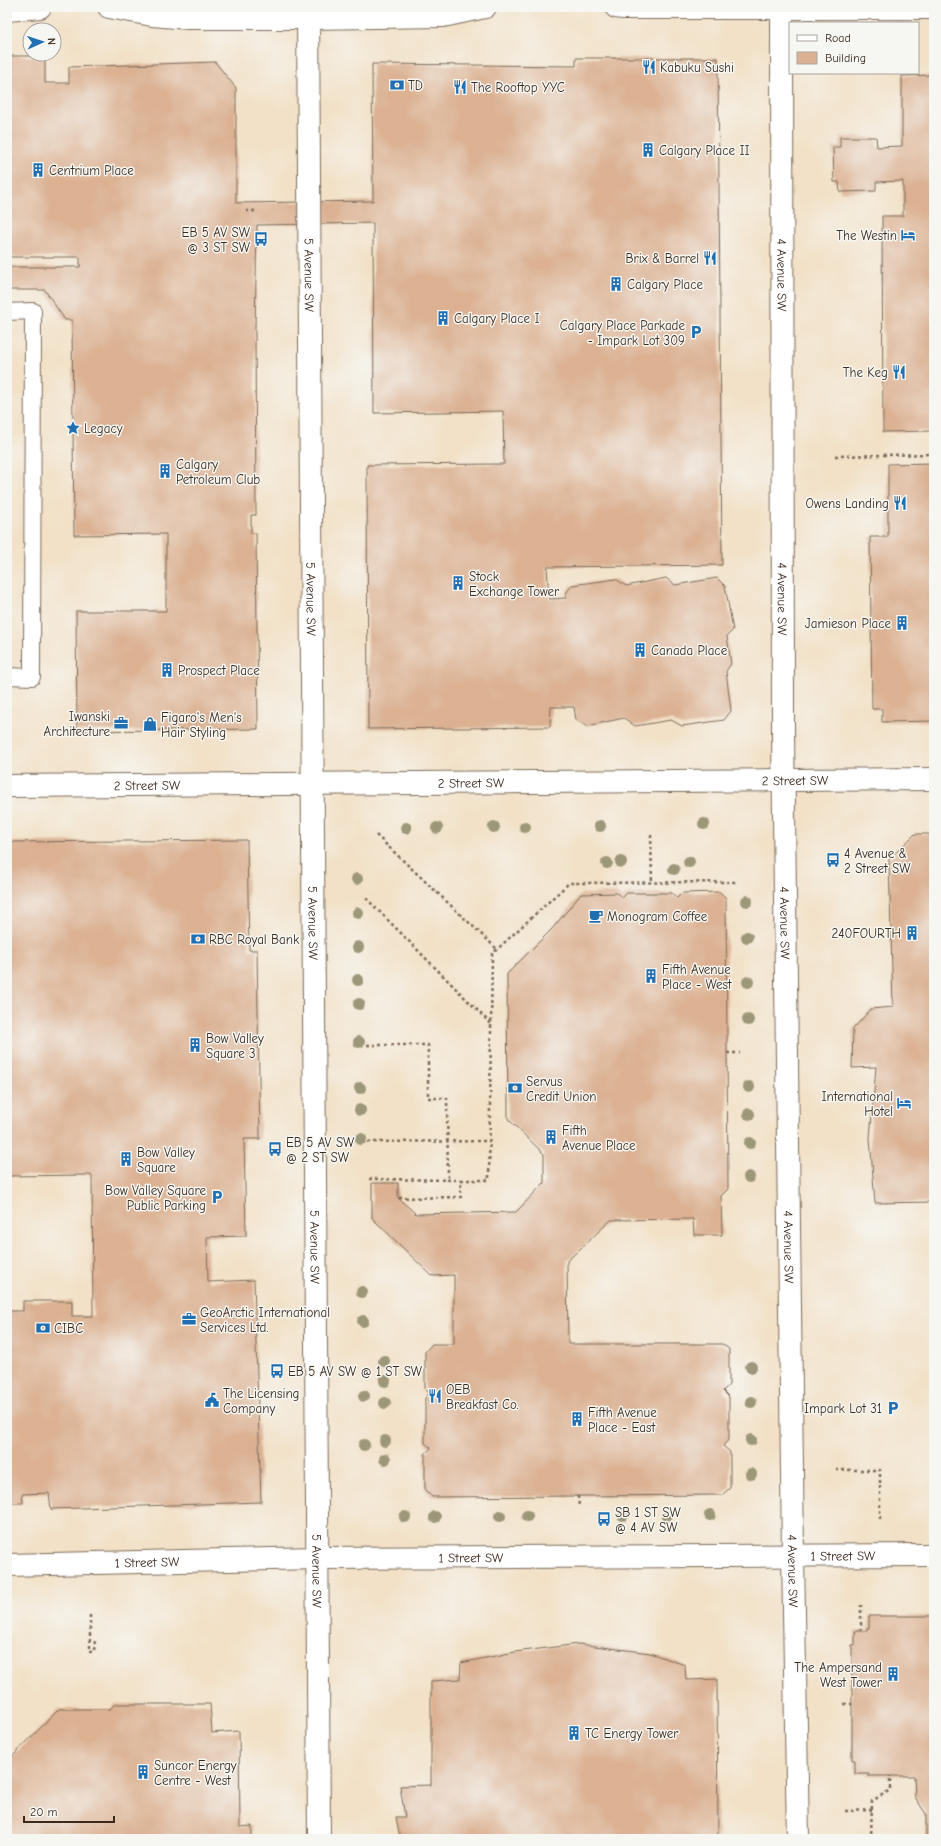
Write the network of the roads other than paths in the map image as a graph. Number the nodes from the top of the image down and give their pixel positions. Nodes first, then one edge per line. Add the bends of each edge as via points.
1 (40, 7) edge
2 (109, 7) edge
3 (485, 7) edge
4 (616, 7) edge
5 (782, 8) edge
6 (934, 8) edge
7 (7, 10) edge
8 (308, 13) edge
9 (7, 312) edge
10 (7, 676) edge
11 (934, 779) edge
12 (783, 780) junction
13 (312, 783) junction
14 (7, 786) edge
15 (793, 1555) junction
16 (934, 1555) edge
17 (317, 1558) junction
18 (7, 1564) edge
19 (319, 1839) edge
20 (798, 1839) edge

1 - 7 main road
2 - 8 main road via 188,18
3 - 8 main road via 443,16
4 - 5 main road
5 - 6 main road
5 - 12 main road, 4 Avenue SW
8 - 13 main road, 5 Avenue SW
9 - 10 lane via 33,311 32,677
11 - 12 main road, 2 Street SW
12 - 13 main road, 2 Street SW
12 - 15 main road, 4 Avenue SW
13 - 14 main road, 2 Street SW
13 - 17 main road, 5 Avenue SW
15 - 16 main road, 1 Street SW
15 - 17 main road, 1 Street SW
15 - 20 main road, 4 Avenue SW
17 - 18 main road, 1 Street SW
17 - 19 main road, 5 Avenue SW

